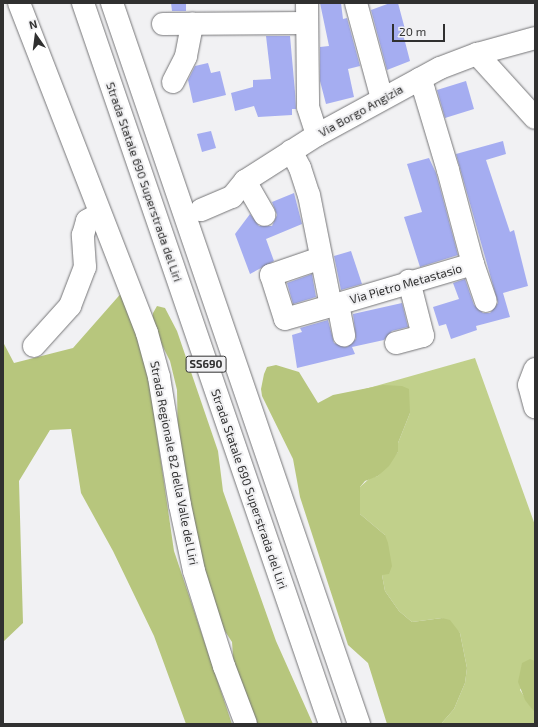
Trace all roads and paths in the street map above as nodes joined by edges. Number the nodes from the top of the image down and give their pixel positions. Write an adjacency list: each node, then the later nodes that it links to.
1 (19, 3): 19 (main road, Strada Regionale 82 della Valle del Liri)
2 (83, 3): 32 (main road, Strada Statale 690 Superstrada del Liri / SS690)
3 (112, 3): 33 (main road, SS690)
4 (356, 3): 13 (main road)
5 (267, 9): 6 (main road)
6 (307, 11): 8 (main road); 15 (main road)
7 (163, 24): 8 (main road)
8 (192, 24): 12 (main road)
9 (535, 38): 10 (main road, Via Borgo Angizia)
10 (477, 54): 11 (main road, Via Borgo Angizia); 14 (main road)
11 (418, 79): 13 (main road, Via Borgo Angizia); 22 (main road, Via Pietro Metastasio)
12 (173, 82)
13 (382, 99): 15 (main road, Via Borgo Angizia)
14 (535, 118)
15 (317, 135): 16 (main road, Via Borgo Angizia)
16 (291, 151): 17 (main road, Via Borgo Angizia); 21 (main road)
17 (245, 181): 18 (main road, Via Borgo Angizia); 20 (main road)
18 (201, 210)
19 (100, 213): 28 (main road); 31 (main road, Strada Regionale 82 della Valle del Liri)
20 (265, 215)
21 (321, 258): 25 (main road); 25 (main road, Via Pietro Metastasio)
22 (473, 264): 23 (main road, Via Pietro Metastasio); 24 (main road)
23 (410, 281): 25 (main road, Via Pietro Metastasio); 27 (main road)
24 (486, 301)
25 (335, 305): 26 (main road)
26 (344, 335)
27 (396, 343)
28 (34, 346)
29 (535, 369): 30 (main road)
30 (535, 407)
31 (246, 724)
32 (330, 724)
33 (359, 724)

